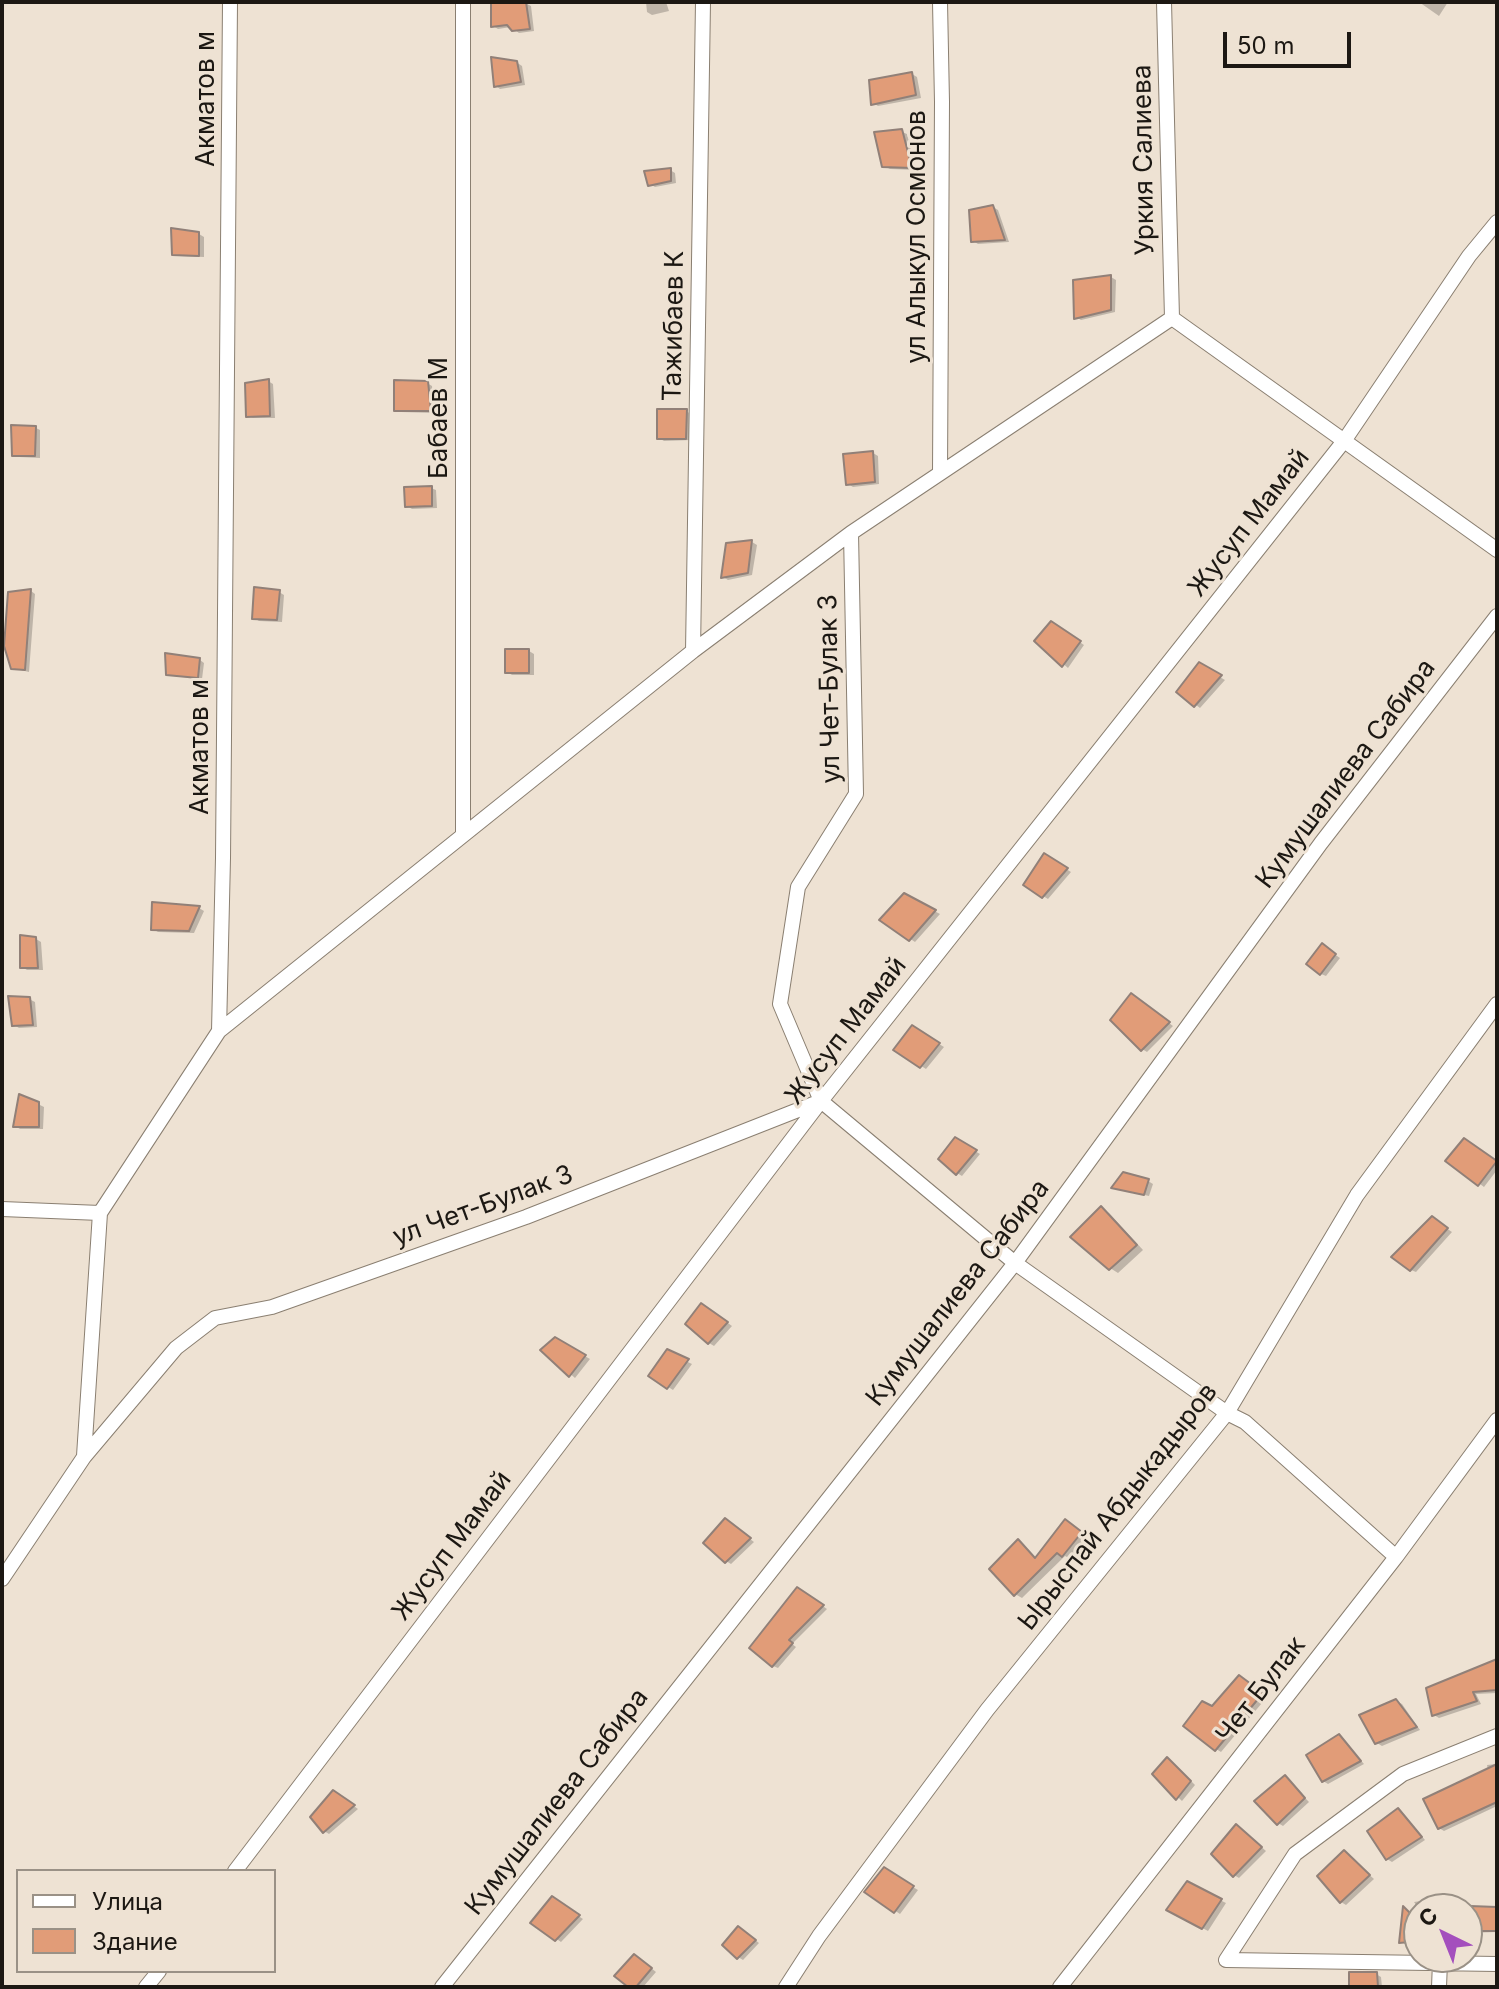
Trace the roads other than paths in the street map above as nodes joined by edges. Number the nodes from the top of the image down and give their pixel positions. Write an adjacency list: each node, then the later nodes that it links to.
1 (230, 2): 16 (street, Акматов м)
2 (463, 2): 14 (street, Бабаев М)
3 (703, 2): 13 (street, Тажибаев К)
4 (940, 2): 9 (street, ул Алыкул Осмонов)
5 (1164, 2): 7 (street, Уркия Салиева)
6 (1497, 222): 8 (street, Жусуп Мамай)
7 (1172, 318): 8 (street); 9 (street)
8 (1344, 441): 11 (street); 17 (street, Жусуп Мамай)
9 (940, 473): 10 (street)
10 (851, 533): 13 (street); 17 (street, ул Чет-Булак 3)
11 (1497, 550)
12 (1497, 616): 20 (street, Кумушалиева Сабира)
13 (693, 651): 14 (street)
14 (463, 834): 16 (street)
15 (1497, 1004): 21 (street, Ырыспай Абдыкадыров)
16 (219, 1031): 19 (street)
17 (821, 1101): 20 (street); 23 (street, ул Чет-Булак 3); 27 (street, Жусуп Мамай)
18 (2, 1209): 19 (street)
19 (100, 1213): 23 (street)
20 (1015, 1263): 21 (street); 29 (street, Кумушалиева Сабира)
21 (1227, 1413): 24 (street); 30 (street, Ырыспай Абдыкадыров)
22 (1497, 1420): 24 (street, Чет Булак)
23 (84, 1457): 25 (street, ул Чет-Булак 3)
24 (1396, 1557): 31 (street, Чет Булак)
25 (2, 1579)
26 (1497, 1736): 28 (street)
27 (237, 1869)
28 (1403, 1962)
29 (442, 1987)
30 (786, 1987)
31 (1060, 1987)

